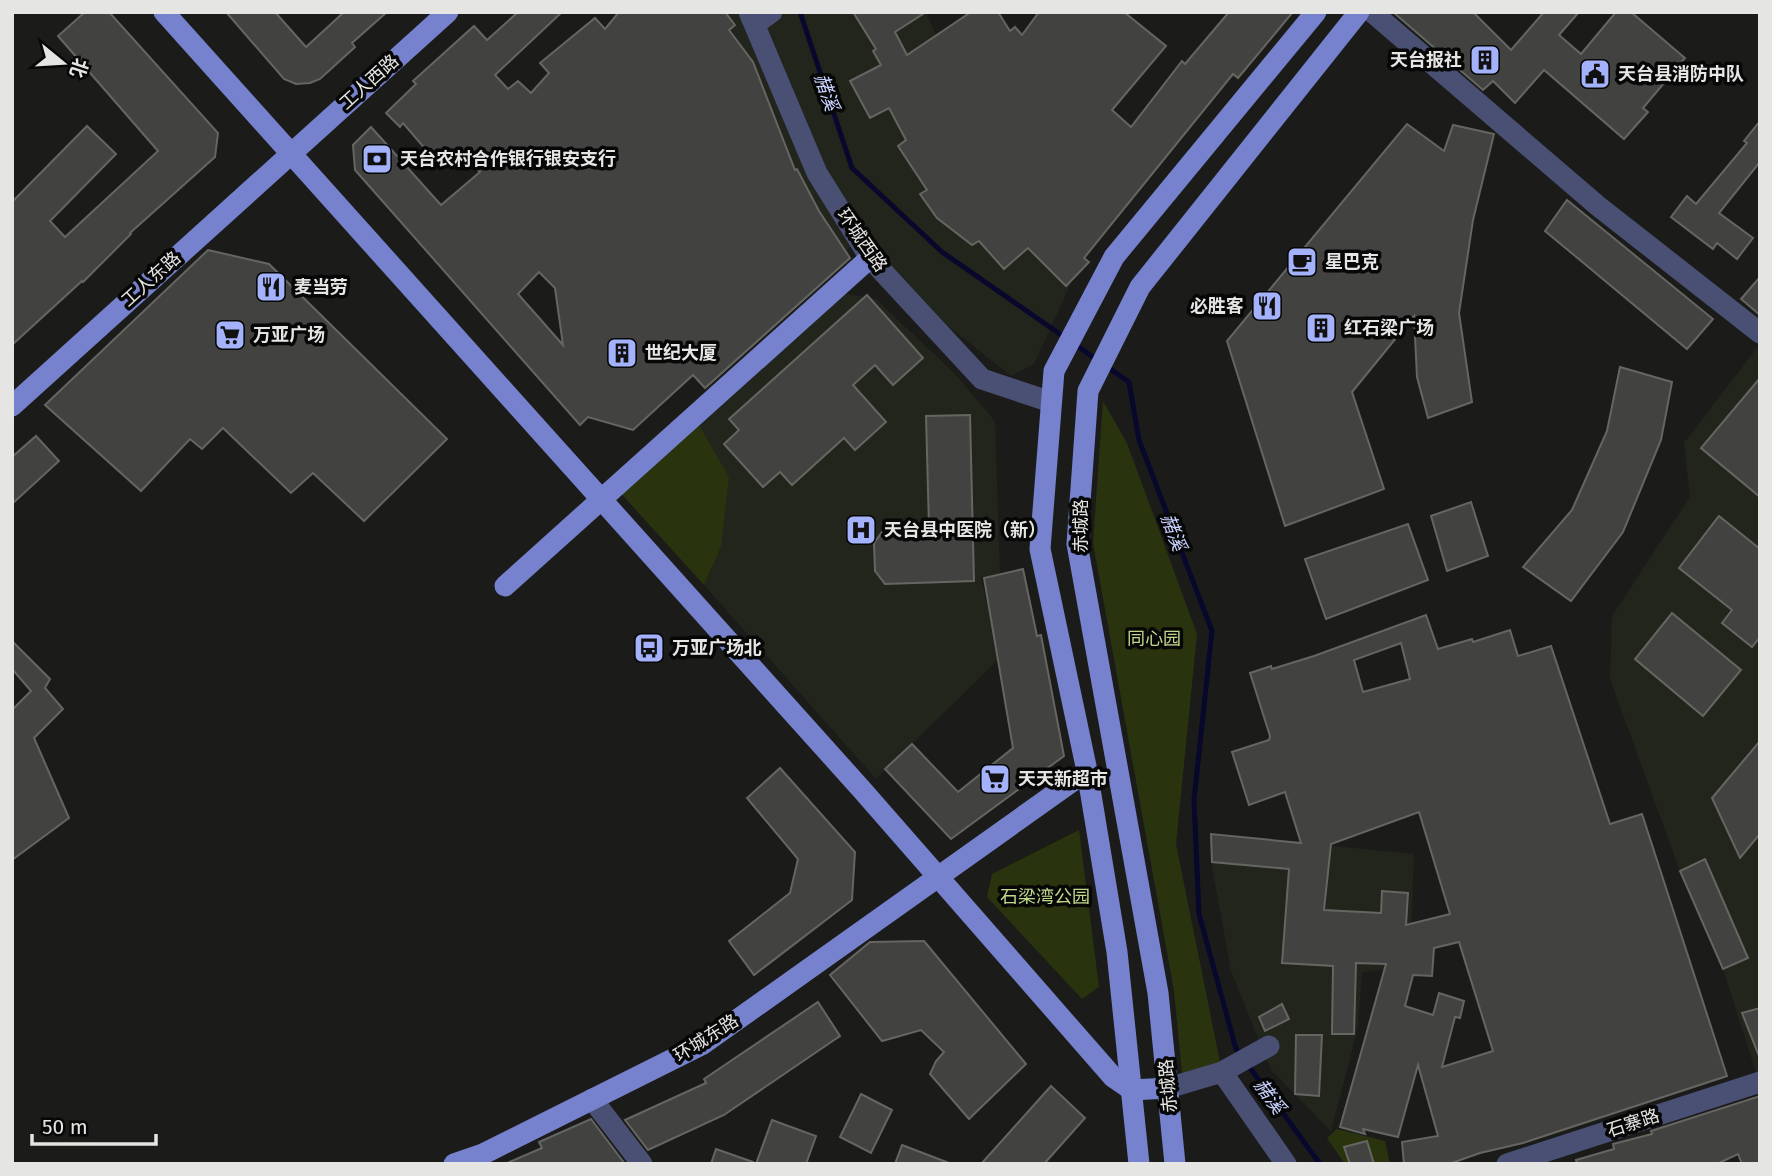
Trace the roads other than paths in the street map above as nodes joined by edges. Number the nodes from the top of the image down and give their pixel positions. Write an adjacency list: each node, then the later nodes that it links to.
1 (164, 12): 9 (main road)
2 (448, 12): 9 (main road, 工人西路)
3 (1316, 12): 7 (main road, 赤城路)
4 (1359, 12): 8 (main road, 赤城路)
5 (1372, 12): 11 (street)
6 (758, 16): 10 (street, 环城西路)
7 (1263, 76): 8 (main road); 12 (main road, 赤城路)
8 (1291, 98): 21 (main road, 赤城路)
9 (291, 152): 13 (main road, 工人东路); 14 (main road)
10 (870, 258): 12 (street, 环城西路); 14 (main road)
11 (1760, 333)
12 (1051, 402): 16 (main road, 赤城路)
13 (12, 406)
14 (603, 499): 15 (main road); 17 (main road)
15 (505, 586)
16 (1087, 771): 17 (main road, 环城东路); 22 (main road, 赤城路)
17 (937, 875): 22 (main road); 23 (main road, 环城东路)
18 (1269, 1046): 19 (street)
19 (1222, 1072): 21 (street); 28 (street)
20 (1760, 1082): 29 (street, 石寨路)
21 (1168, 1087): 22 (main road); 27 (main road, 赤城路)
22 (1132, 1090): 26 (main road, 赤城路)
23 (592, 1099): 24 (main road, 环城东路); 25 (street)
24 (454, 1164)
25 (642, 1164)
26 (1139, 1164)
27 (1175, 1164)
28 (1286, 1164)
29 (1507, 1164)

